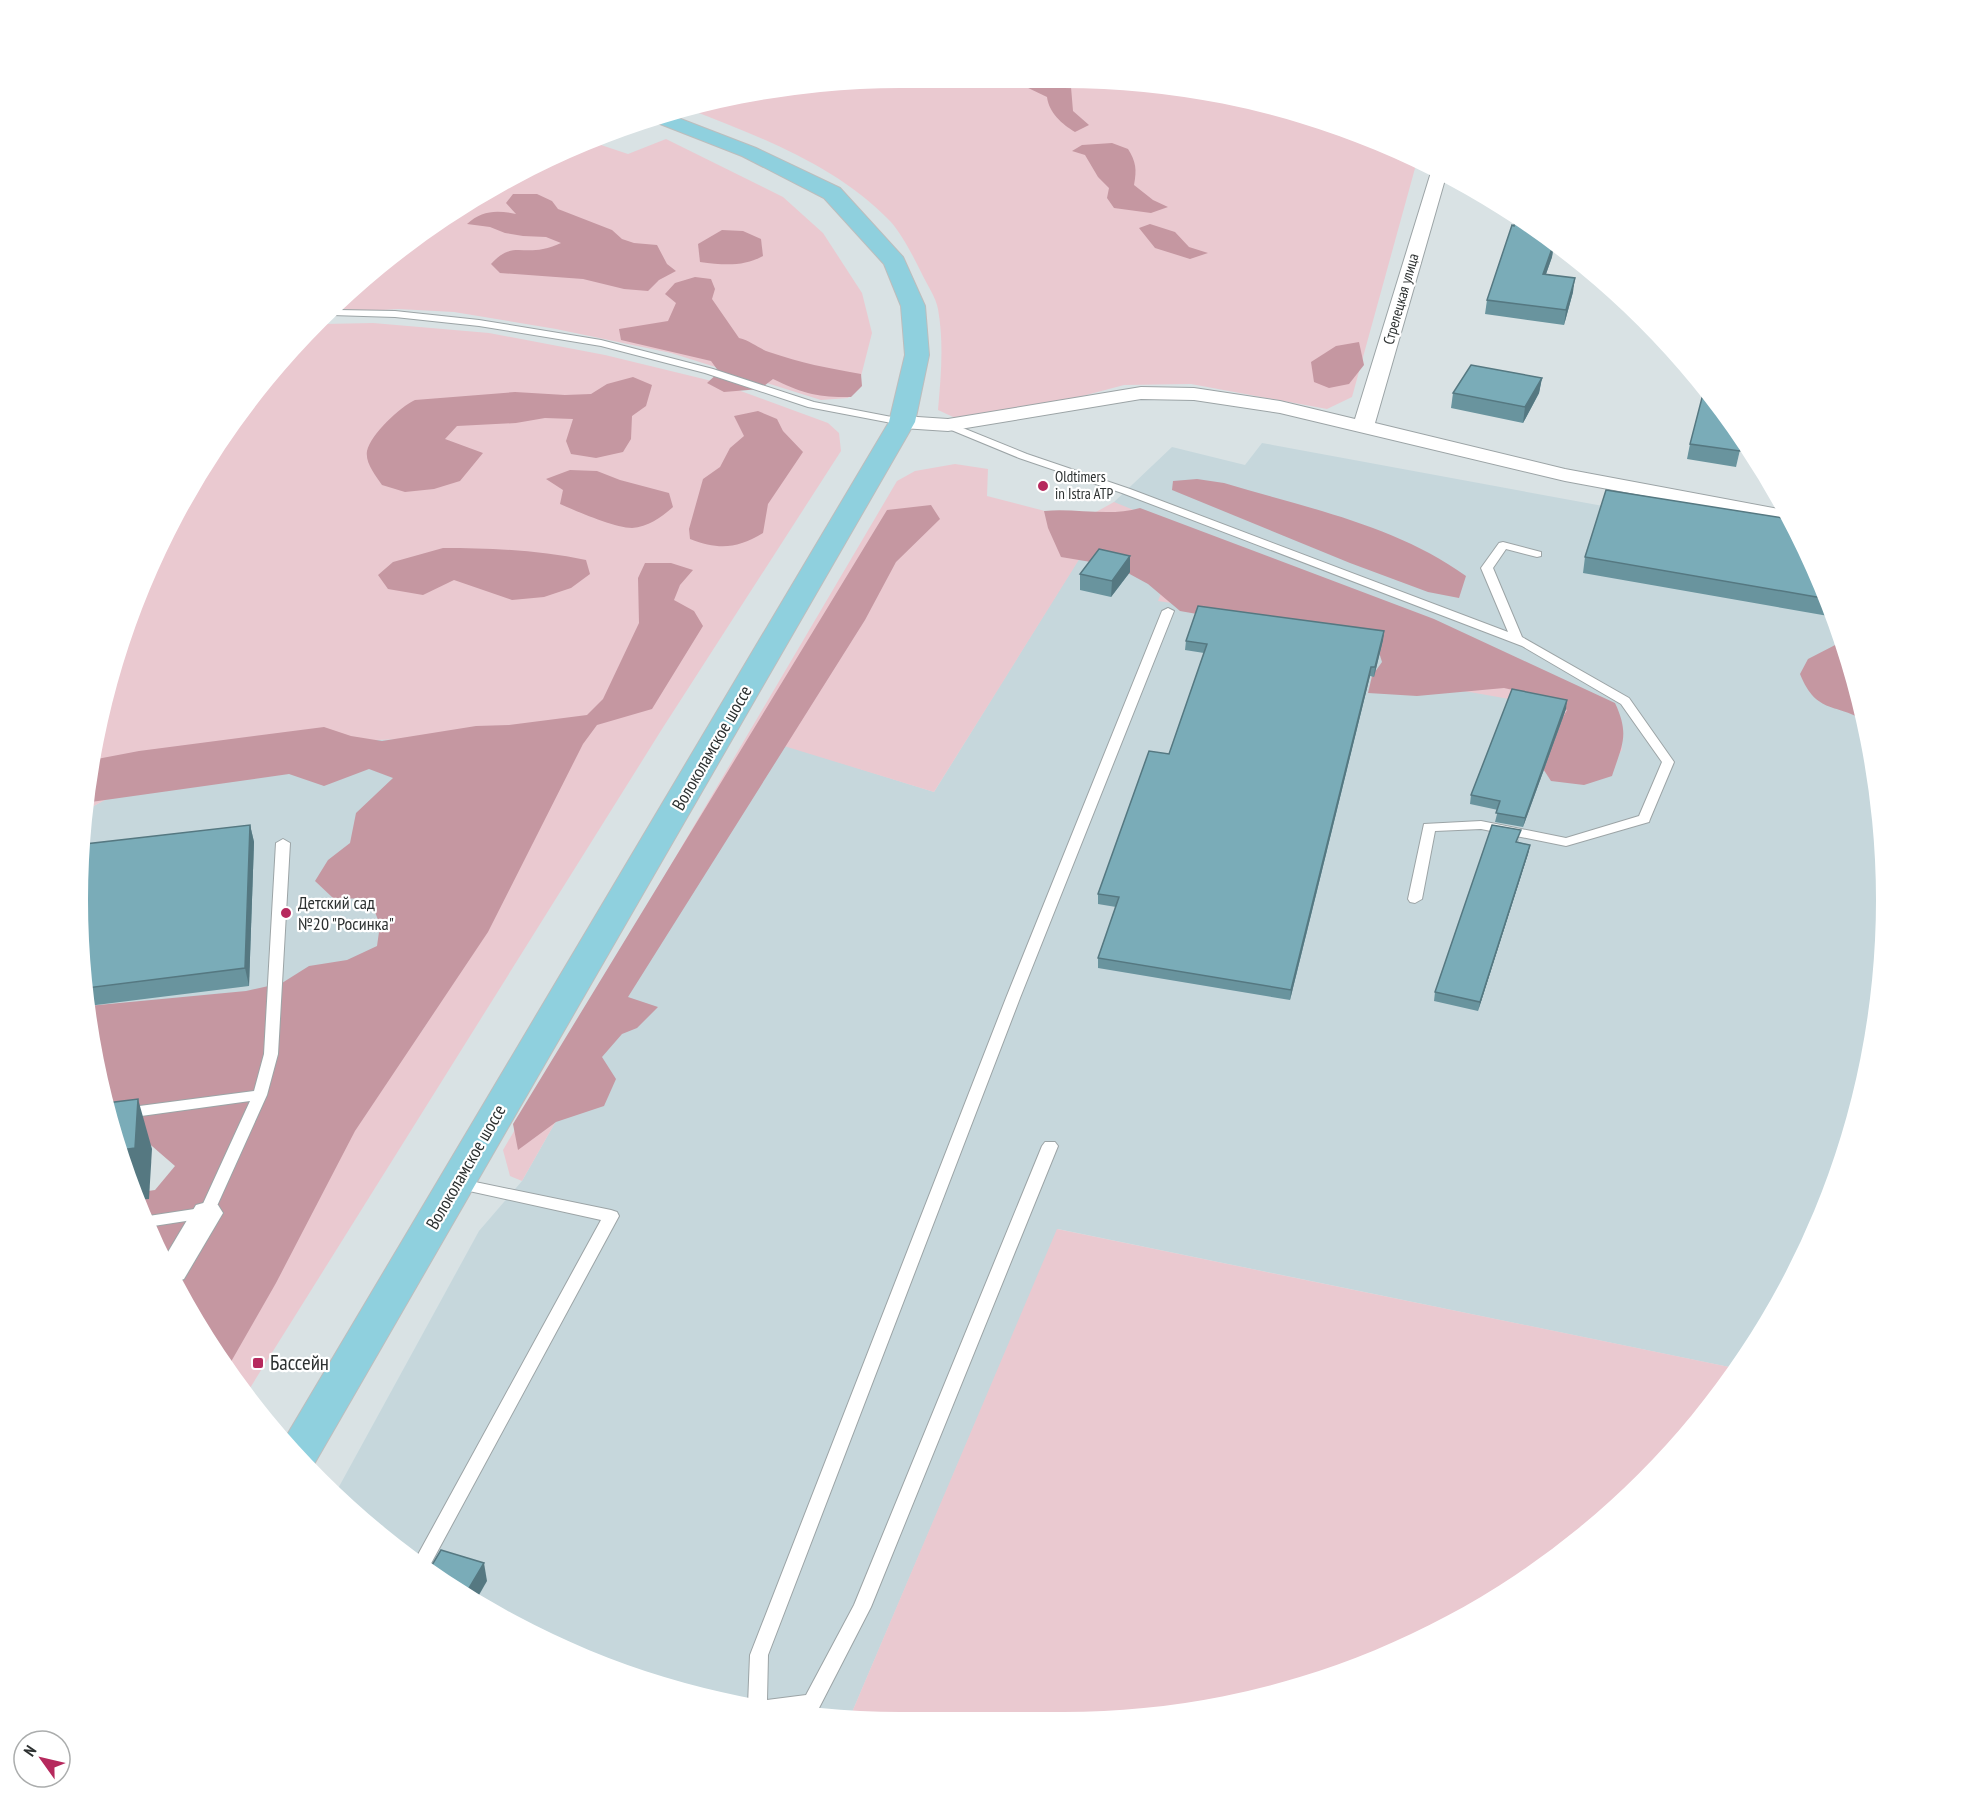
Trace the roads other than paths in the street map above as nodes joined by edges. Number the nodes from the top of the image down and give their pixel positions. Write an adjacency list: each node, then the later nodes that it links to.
1 (672, 122): 4 (main road, Волоколамское шоссе)
2 (1441, 181): 6 (street, Стрелецкая улица)
3 (340, 313): 4 (lane)
4 (902, 422): 5 (street); 16 (main road, Волоколамское шоссе)
5 (948, 424): 6 (street); 10 (lane)
6 (1364, 425): 7 (street)
7 (1779, 515)
8 (1537, 554): 10 (lane)
9 (1168, 611): 22 (lane)
10 (1517, 639): 12 (lane)
11 (283, 843): 13 (lane)
12 (1415, 899)
13 (260, 1095): 14 (lane); 17 (lane)
14 (117, 1114)
15 (1050, 1146): 23 (lane)
16 (456, 1183): 20 (main road, Волоколамское шоссе); 21 (lane)
17 (207, 1213): 18 (lane); 19 (street)
18 (154, 1221)
19 (175, 1266)
20 (301, 1448)
21 (425, 1559)
22 (757, 1700)
23 (790, 1705)

